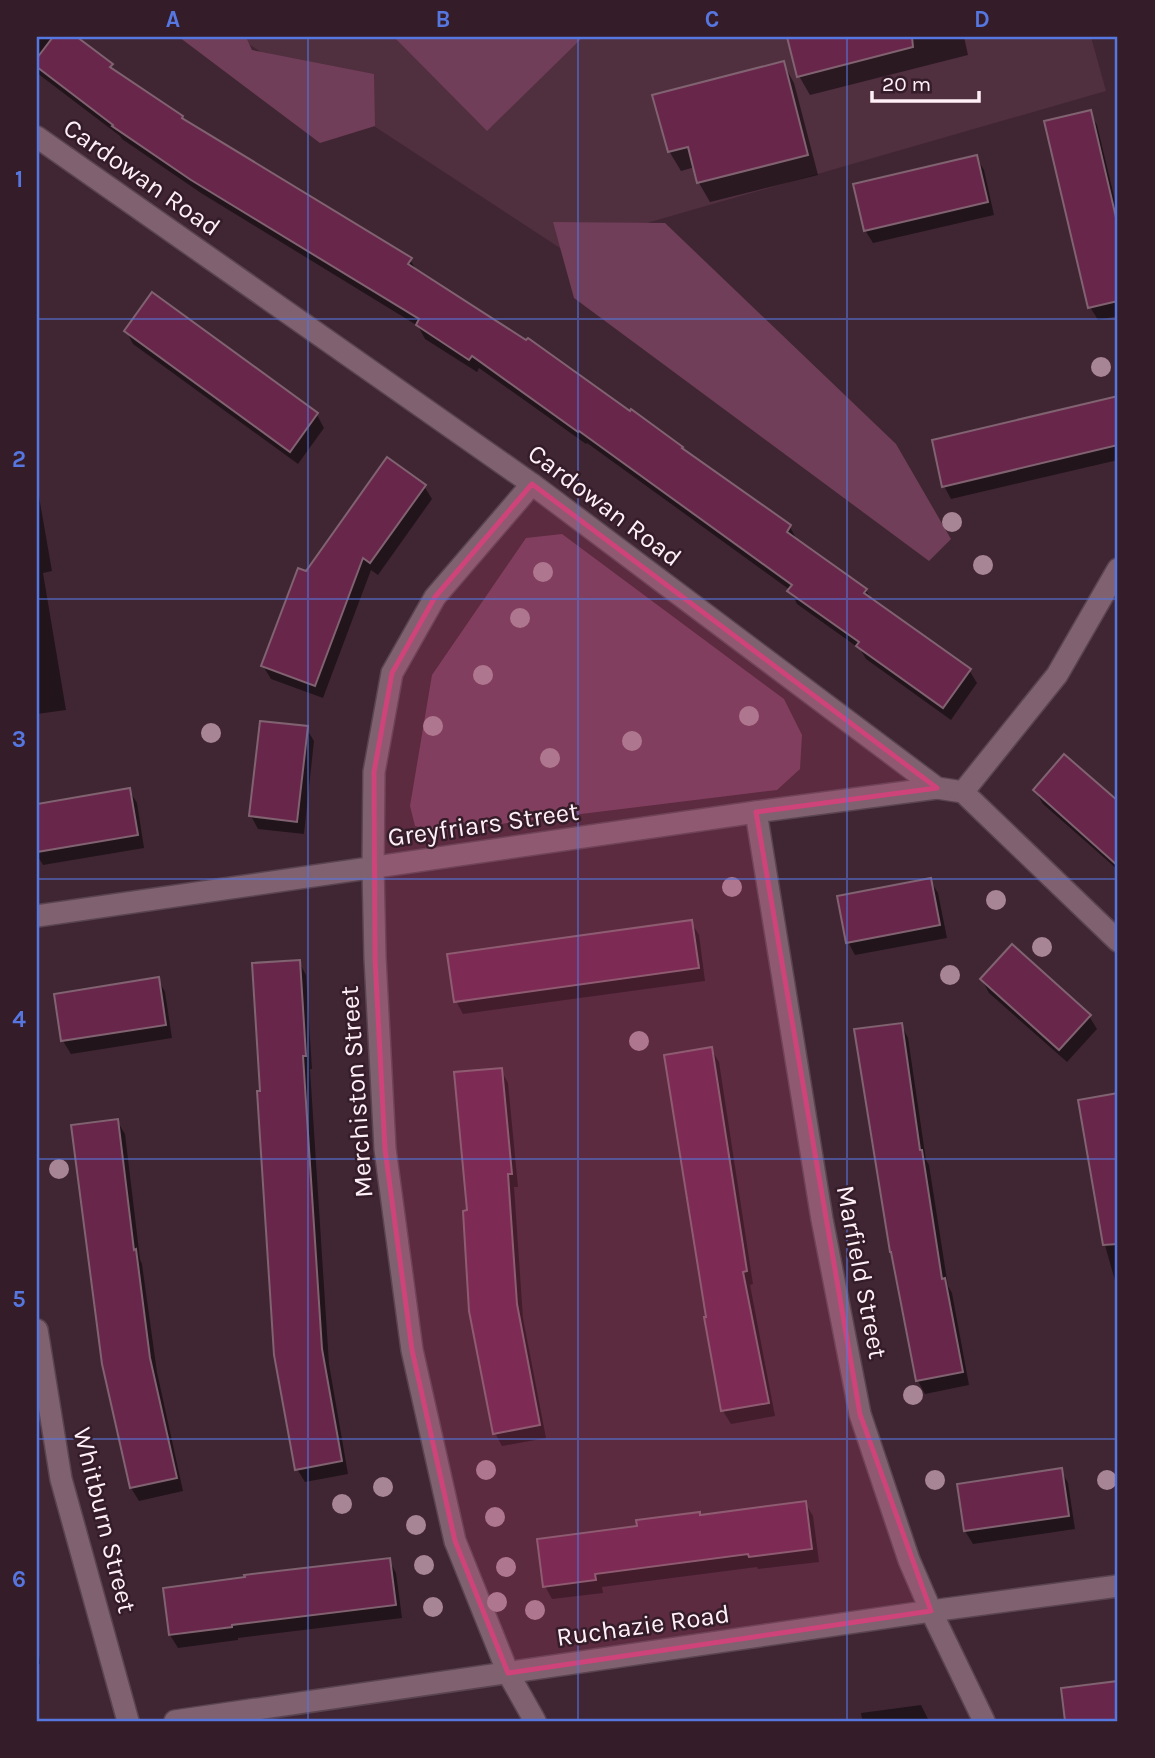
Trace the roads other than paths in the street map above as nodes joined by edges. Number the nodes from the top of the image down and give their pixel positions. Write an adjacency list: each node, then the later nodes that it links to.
1 (37, 137): 2 (street, Cardowan Road)
2 (531, 484): 4 (street, Cardowan Road); 7 (street, Merchiston Street)
3 (1118, 569): 5 (street)
4 (937, 788): 5 (street, Cardowan Road); 6 (street, Greyfriars Street)
5 (963, 792): 9 (street)
6 (756, 812): 7 (street, Greyfriars Street); 12 (street, Marfield Street)
7 (373, 868): 8 (street, Greyfriars Street); 13 (street, Merchiston Street)
8 (37, 916)
9 (1118, 941)
10 (37, 1330): 14 (street, Whitburn Street)
11 (1118, 1586): 12 (street, Ruchazie Road)
12 (931, 1611): 13 (street, Ruchazie Road); 17 (street, Marfield Street)
13 (508, 1673): 15 (street, Ruchazie Road); 16 (street, Merchiston Street)
14 (128, 1721)
15 (175, 1721)
16 (534, 1721)
17 (984, 1721)

